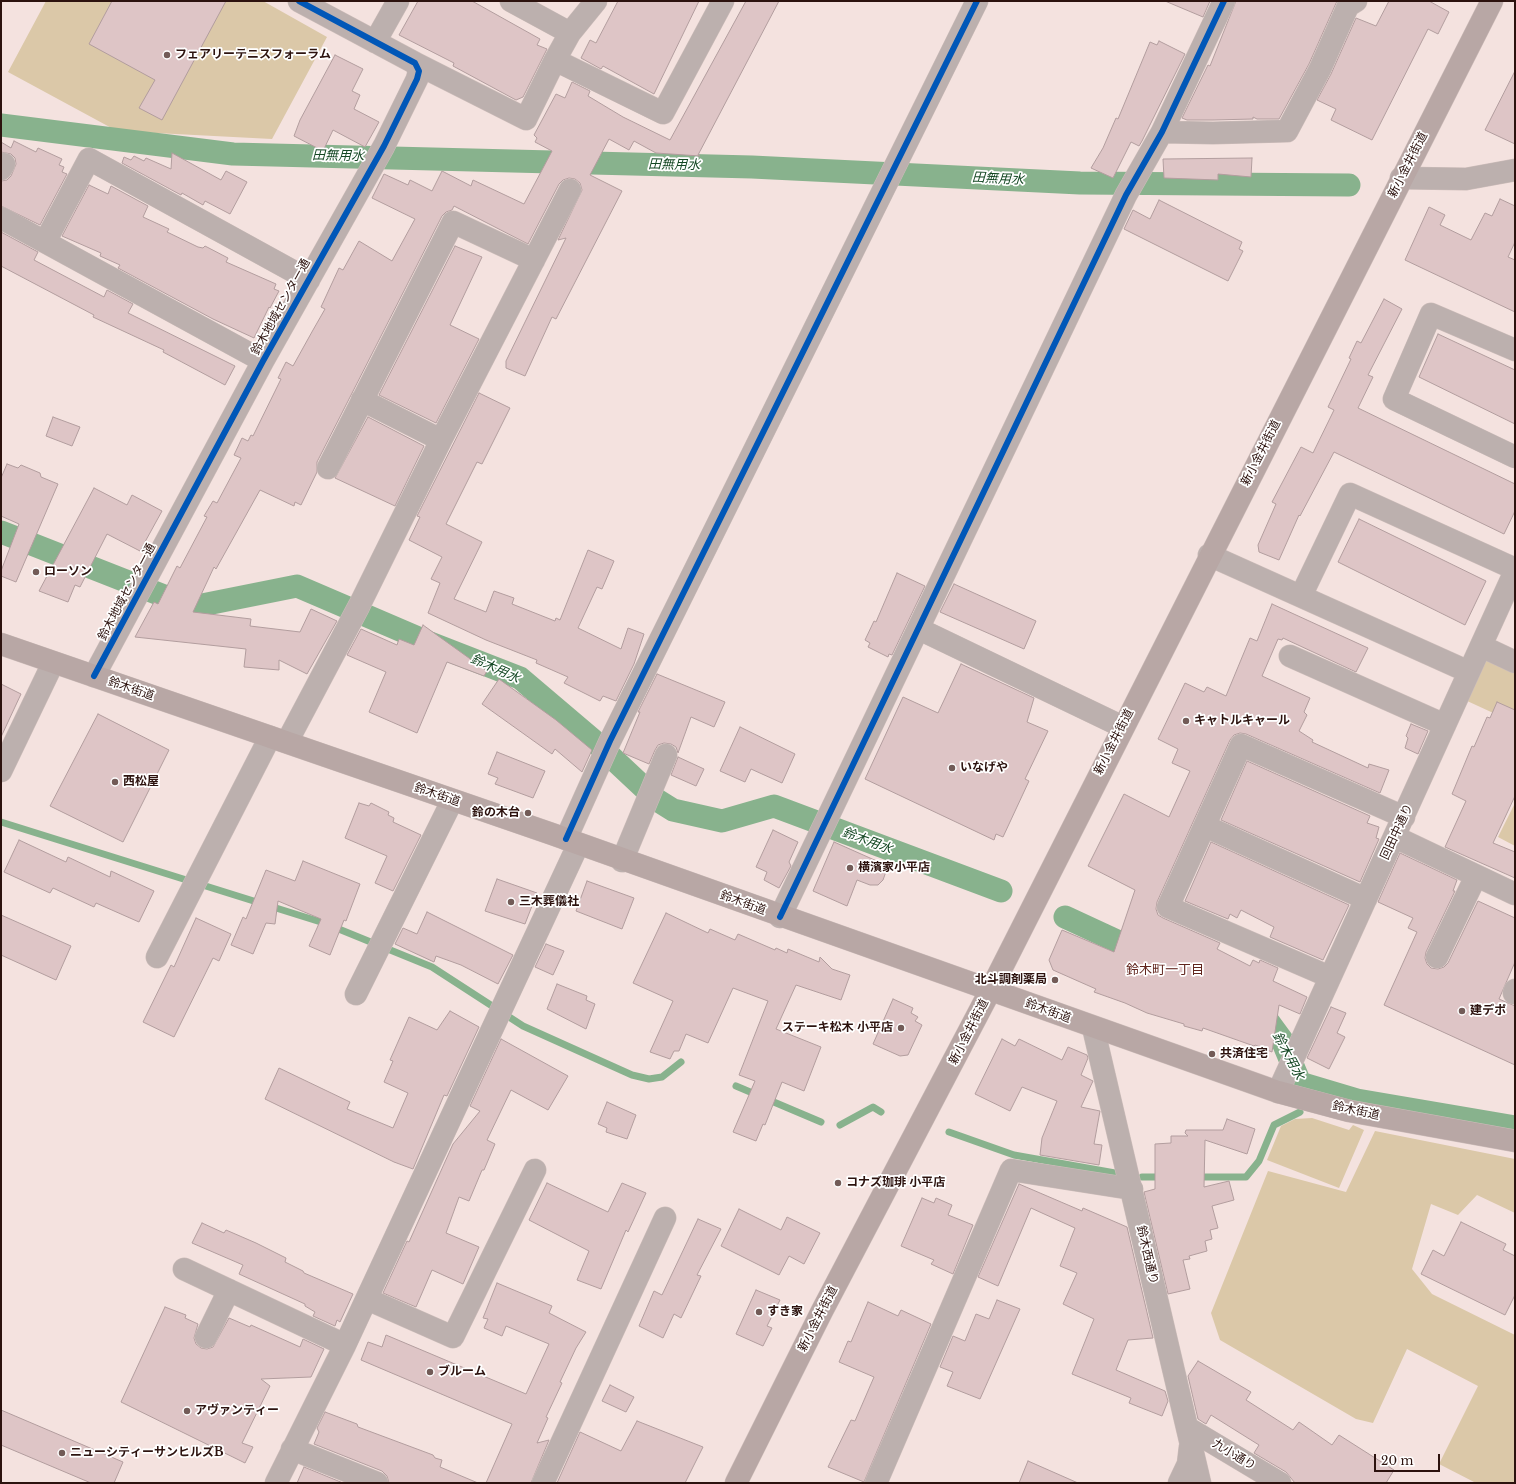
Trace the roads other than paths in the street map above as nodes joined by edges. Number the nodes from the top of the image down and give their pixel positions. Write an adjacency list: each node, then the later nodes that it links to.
1 (299, 1): 11 (street)
2 (398, 1): 11 (street)
3 (511, 1): 10 (street)
4 (596, 1): 10 (street)
5 (723, 1): 12 (street)
6 (977, 1): 48 (street)
7 (1224, 1): 14 (street)
8 (1356, 1): 14 (street)
9 (1487, 3): 16 (main road, 新小金井街道)
10 (570, 33): 12 (street)
11 (375, 42): 13 (street)
12 (554, 60): 13 (street)
13 (414, 63): 21 (street, 鈴木地域センター通)
14 (1162, 132): 31 (street)
15 (1515, 170): 16 (street)
16 (1401, 178): 28 (main road, 新小金井街道)
17 (570, 190): 20 (street)
18 (1, 218): 19 (street)
19 (45, 242): 21 (street); 23 (street)
20 (534, 260): 24 (street); 25 (street)
21 (309, 280): 23 (street, 鈴木地域センター通)
22 (1515, 350): 26 (street)
23 (263, 361): 38 (street, 鈴木地域センター通)
24 (362, 400): 25 (street); 27 (street)
25 (441, 440): 41 (street)
26 (1515, 457)
27 (328, 468)
28 (1209, 555): 30 (street); 40 (main road, 新小金井街道)
29 (1515, 570): 30 (street); 33 (street, 回田中通り)
30 (1301, 596): 37 (street)
31 (919, 629): 40 (street); 53 (street)
32 (1, 644): 36 (main road, 鈴木街道)
33 (1481, 646): 35 (street); 37 (street, 回田中通り)
34 (1290, 656): 39 (street)
35 (1515, 662)
36 (53, 663): 38 (main road, 鈴木街道); 43 (street)
37 (1469, 672): 39 (street, 回田中通り)
38 (94, 676): 41 (main road, 鈴木街道)
39 (1445, 725): 45 (street, 回田中通り)
40 (1122, 727): 57 (main road, 新小金井街道)
41 (278, 740): 44 (main road, 鈴木街道); 54 (street)
42 (666, 755): 49 (street)
43 (1, 771)
44 (452, 801): 48 (main road, 鈴木街道); 58 (street)
45 (1404, 817): 46 (street); 47 (street, 回田中通り)
46 (1205, 826): 52 (street); 56 (street)
47 (1395, 837): 50 (street); 52 (street, 回田中通り)
48 (572, 842): 49 (main road, 鈴木街道); 67 (street)
49 (622, 860): 53 (main road, 鈴木街道)
50 (1476, 876): 51 (street); 55 (street)
51 (1515, 894)
52 (1366, 899): 56 (street, 回田中通り)
53 (780, 917): 57 (main road, 鈴木街道)
54 (157, 957)
55 (1437, 957)
56 (1330, 977): 60 (street, 回田中通り)
57 (990, 991): 59 (main road, 鈴木街道); 75 (main road, 新小金井街道)
58 (356, 994)
59 (1093, 1027): 60 (main road, 鈴木街道); 63 (street, 鈴木西通り)
60 (1278, 1092): 61 (main road, 鈴木街道)
61 (1515, 1141)
62 (534, 1170): 67 (street)
63 (1132, 1189): 70 (street, 鈴木西通り); 76 (street)
64 (665, 1218): 74 (street)
65 (184, 1269): 66 (street)
66 (229, 1290): 68 (street); 69 (street)
67 (366, 1299): 69 (street)
68 (206, 1337)
69 (345, 1345): 71 (street)
70 (1189, 1436): 77 (street); 78 (street, 鈴木西通り); 79 (street, 九小通り)
71 (292, 1449): 72 (street); 73 (street)
72 (276, 1483)
73 (377, 1483)
74 (543, 1483)
75 (736, 1483)
76 (876, 1483)
77 (1179, 1483)
78 (1200, 1483)
79 (1280, 1483)

